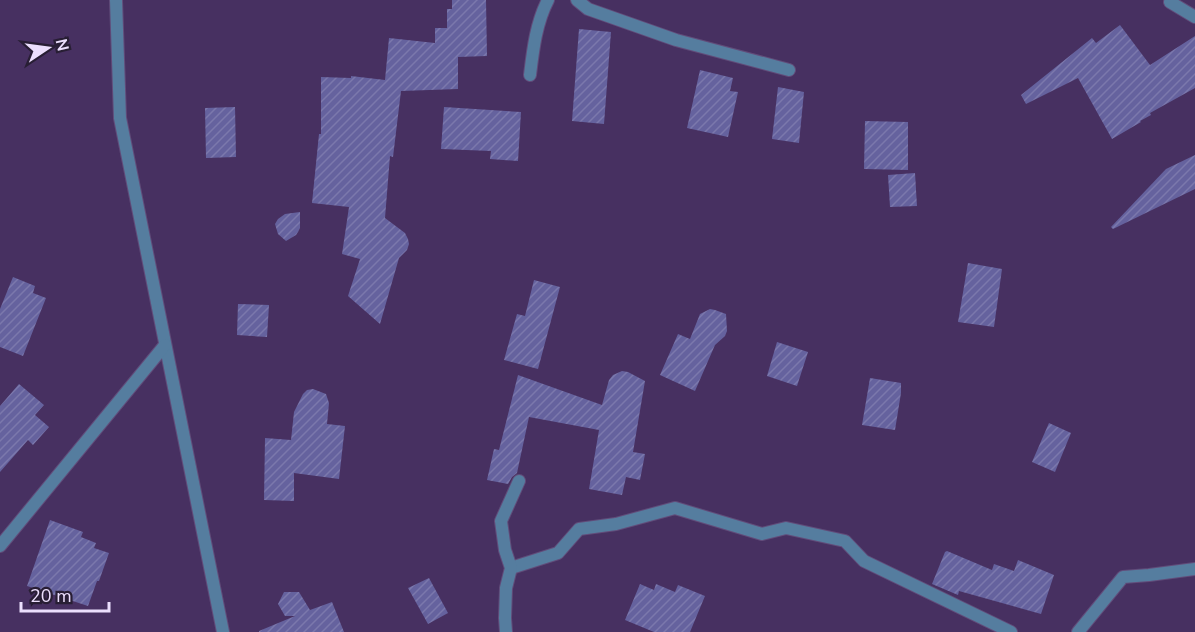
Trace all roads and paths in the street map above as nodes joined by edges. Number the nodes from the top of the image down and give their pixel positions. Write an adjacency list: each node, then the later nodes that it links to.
1 (116, 0): 8 (street)
2 (548, 0): 7 (street)
3 (577, 0): 6 (street)
4 (1170, 2): 5 (street)
5 (1195, 17)
6 (789, 70)
7 (530, 75)
8 (165, 345): 10 (street); 13 (street)
9 (519, 481): 11 (street)
10 (0, 546)
11 (511, 568): 14 (street); 15 (street)
12 (1195, 569): 16 (street)
13 (223, 632)
14 (506, 632)
15 (1011, 632)
16 (1078, 632)

